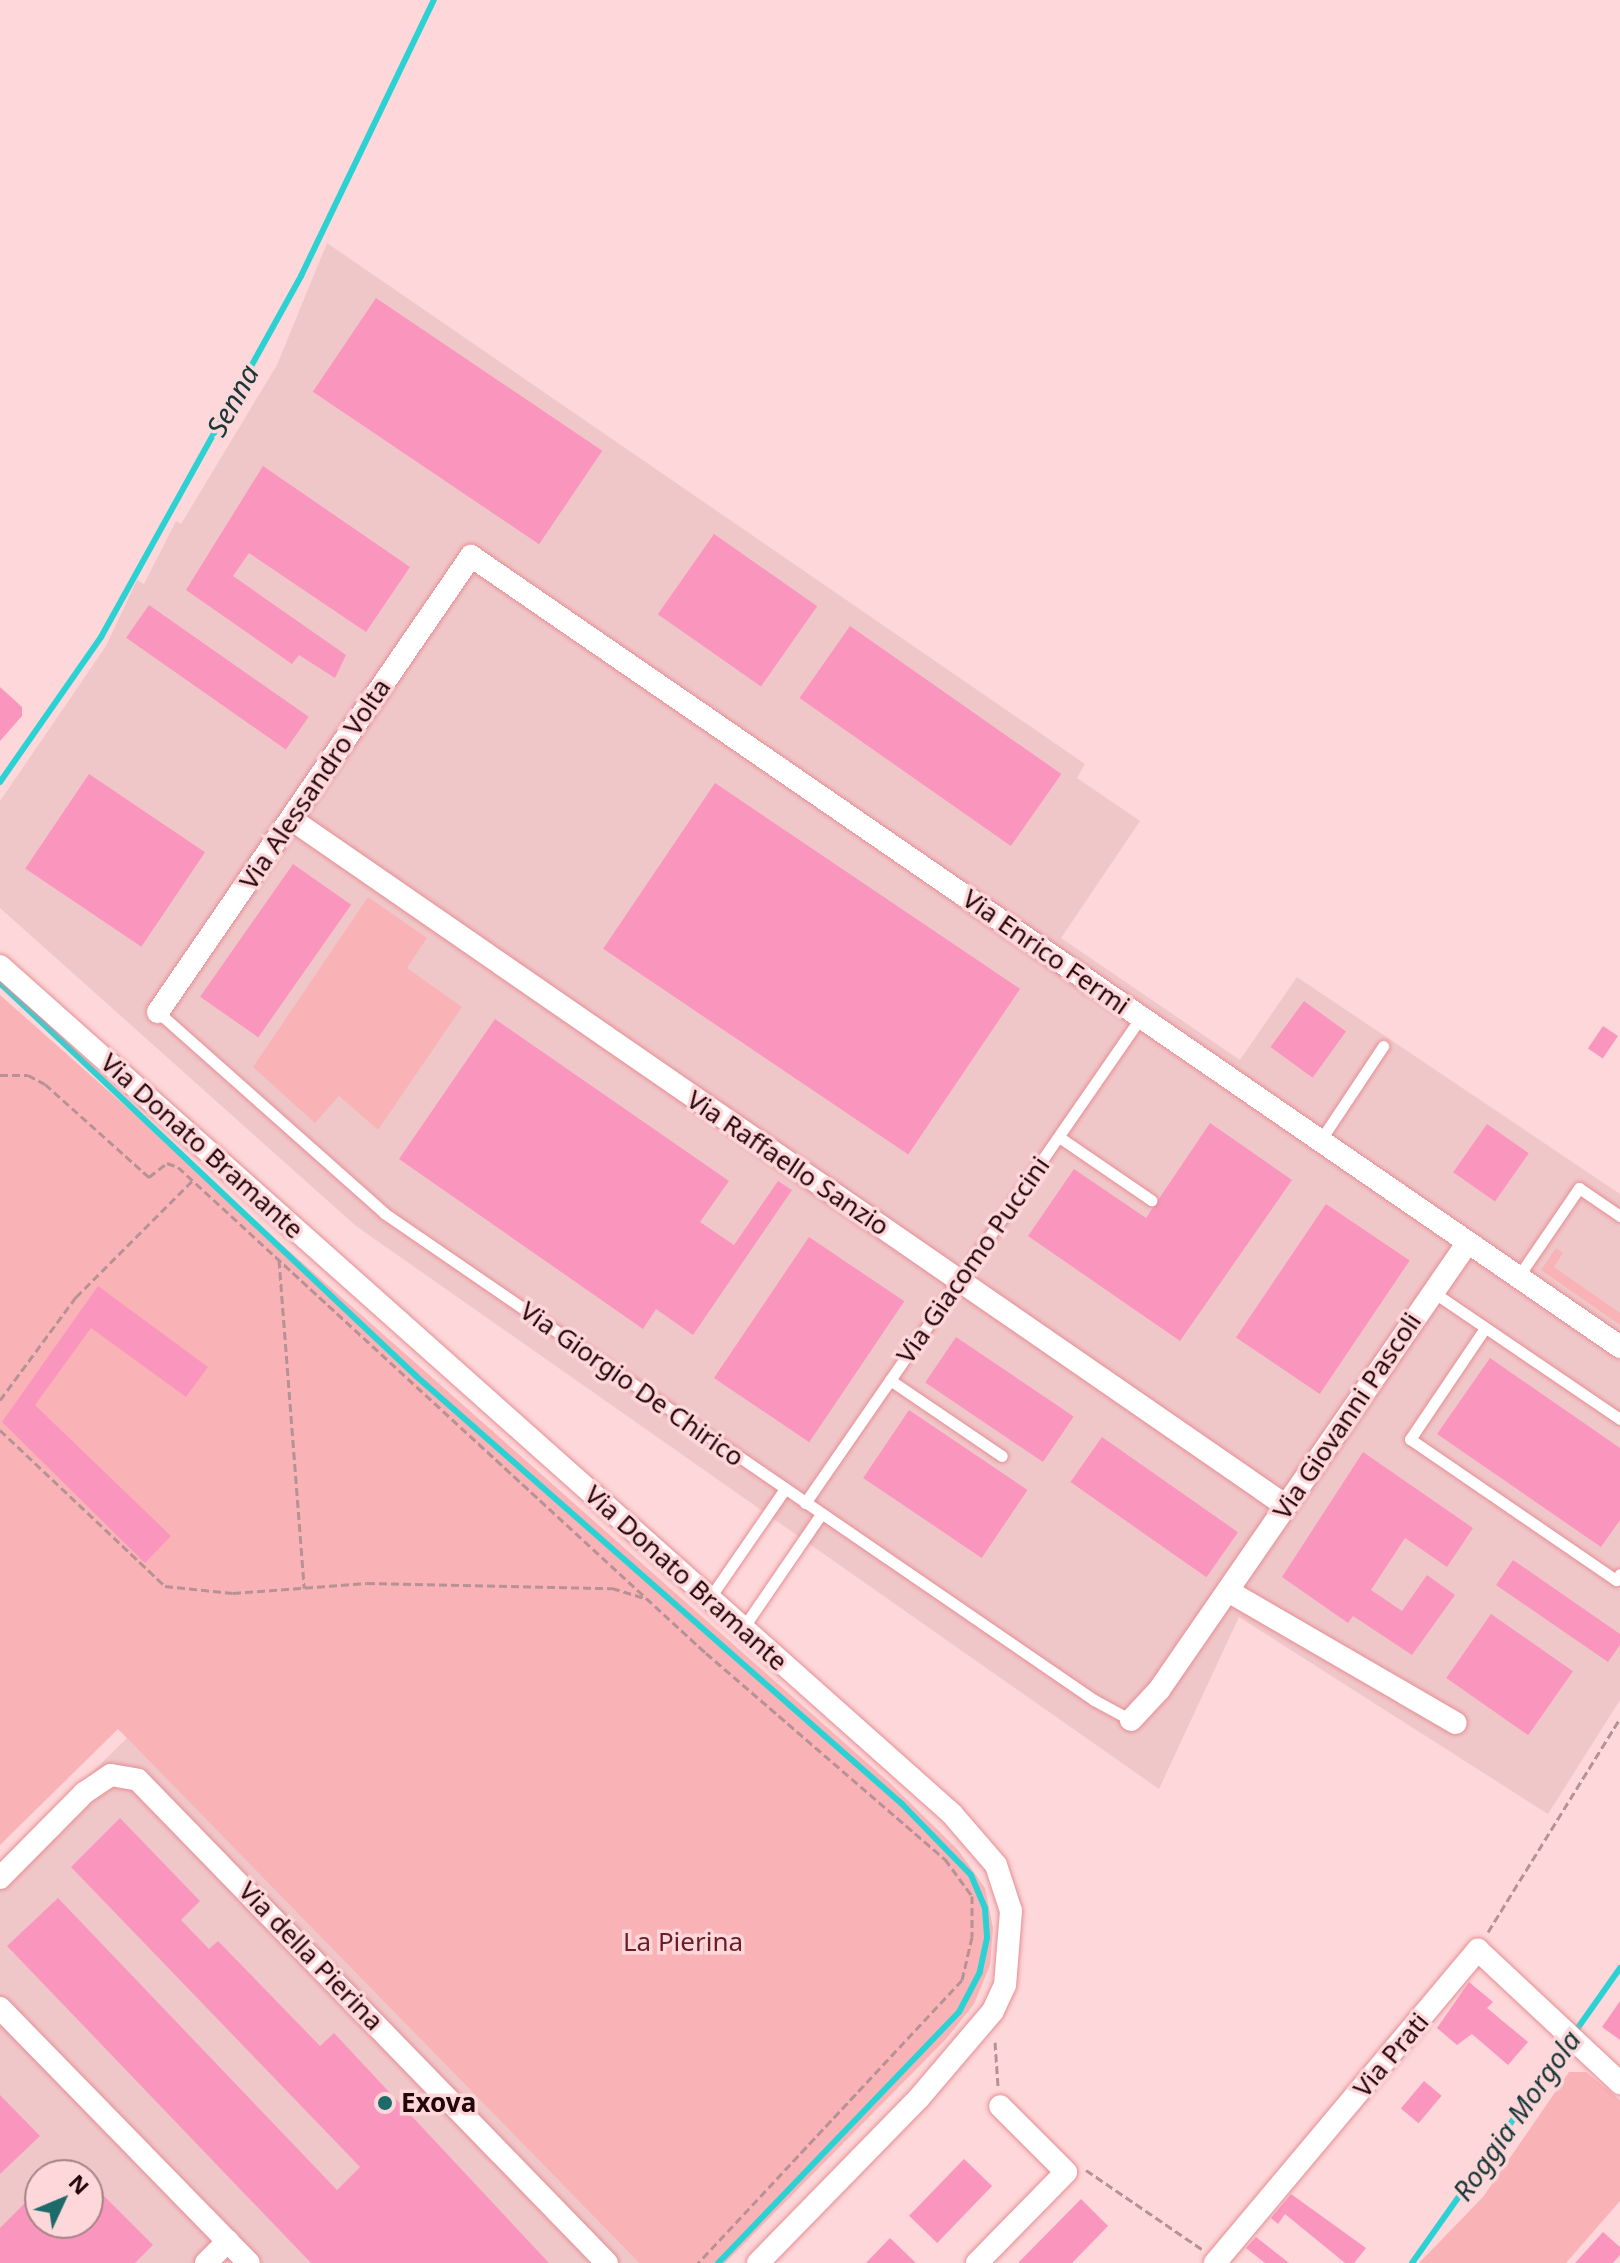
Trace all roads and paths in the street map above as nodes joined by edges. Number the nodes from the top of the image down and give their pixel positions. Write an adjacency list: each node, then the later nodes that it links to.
1 (471, 556): 2 (street, Via Alessandro Volta); 5 (street, Via Enrico Fermi)
2 (291, 819): 4 (street, Via Alessandro Volta); 16 (street, Via Raffaello Sanzio)
3 (0, 966): 33 (street, Via Donato Bramante)
4 (158, 1012): 25 (lane, Via Giorgio De Chirico)
5 (1141, 1017): 8 (lane, Via Giacomo Puccini); 9 (street, Via Enrico Fermi)
6 (1383, 1046): 9 (lane)
7 (0, 1075): 10 (path)
8 (1059, 1137): 11 (lane); 16 (lane, Via Giacomo Puccini)
9 (1320, 1141): 13 (street, Via Enrico Fermi)
10 (192, 1181): 14 (path); 21 (path)
11 (1151, 1200)
12 (1620, 1216): 15 (lane)
13 (1468, 1242): 15 (street, Via Enrico Fermi); 17 (street, Via Giovanni Pascoli)
14 (279, 1260): 30 (path); 32 (path)
15 (1518, 1277): 19 (street, Via Enrico Fermi)
16 (959, 1280): 20 (lane, Via Giacomo Puccini); 27 (street, Via Raffaello Sanzio)
17 (1432, 1292): 18 (lane); 27 (street, Via Giovanni Pascoli)
18 (1485, 1328): 22 (lane); 29 (lane)
19 (1620, 1347)
20 (890, 1380): 24 (lane); 26 (lane, Via Giacomo Puccini)
21 (0, 1400)
22 (1620, 1419)
23 (0, 1430): 30 (path)
24 (1002, 1456)
25 (785, 1489): 26 (lane, Via Giorgio De Chirico); 33 (lane)
26 (805, 1503): 28 (lane, Via Giorgio De Chirico)
27 (1286, 1506): 31 (street, Via Giovanni Pascoli)
28 (821, 1514): 34 (lane); 36 (lane, Via Giorgio De Chirico)
29 (1620, 1574)
30 (304, 1588): 32 (path)
31 (1228, 1591): 36 (street, Via Giovanni Pascoli); 37 (street)
32 (648, 1599): 50 (path)
33 (709, 1599): 34 (street, Via Donato Bramante)
34 (743, 1628): 41 (street, Via Donato Bramante)
35 (1620, 1718): 39 (path)
36 (1131, 1720)
37 (1456, 1723)
38 (0, 1878): 49 (street, Via della Pierina)
39 (1478, 1950): 42 (street); 46 (street, Via Prati)
40 (0, 2008): 45 (street)
41 (993, 2011): 43 (path); 51 (street, Via Donato Bramante)
42 (1620, 2083)
43 (1000, 2106): 52 (street)
44 (1086, 2170): 46 (path)
45 (228, 2241): 47 (street); 48 (street)
46 (1216, 2261)
47 (206, 2263)
48 (249, 2263)
49 (607, 2263)
50 (698, 2263)
51 (758, 2263)
52 (977, 2263)

